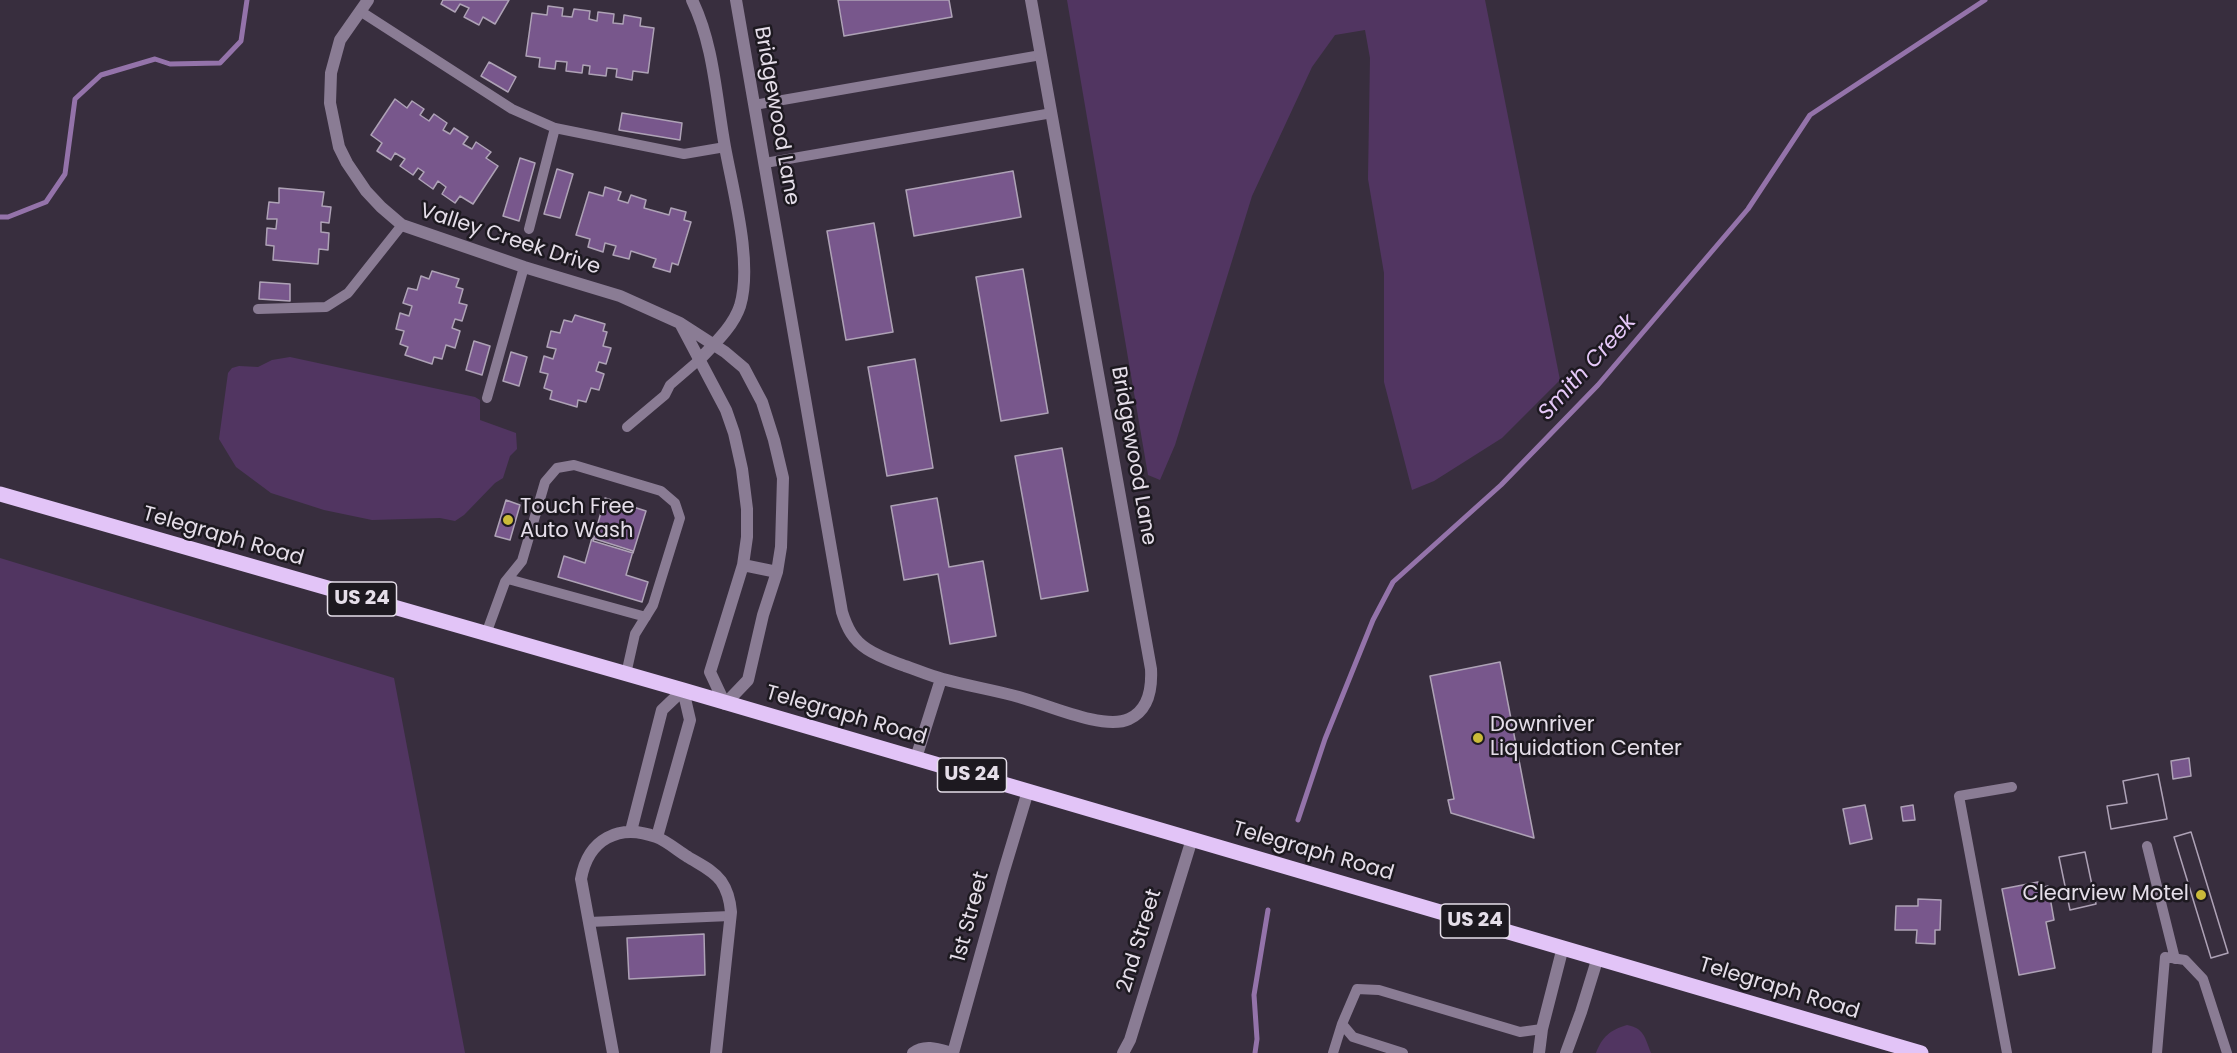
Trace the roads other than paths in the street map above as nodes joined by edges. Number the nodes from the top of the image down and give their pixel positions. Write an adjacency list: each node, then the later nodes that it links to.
1 (368, 0): 5 (street, Valley Creek Drive)
2 (692, 0): 10 (street)
3 (736, 0): 7 (street, Bridgewood Lane)
4 (1031, 0): 6 (street, Bridgewood Lane)
5 (360, 11): 9 (lane); 12 (street, Valley Creek Drive)
6 (1041, 56): 7 (lane); 8 (street, Bridgewood Lane)
7 (754, 105): 11 (street, Bridgewood Lane)
8 (1052, 113): 11 (lane); 28 (street, Bridgewood Lane)
9 (555, 128): 10 (lane); 13 (lane)
10 (725, 147): 17 (street)
11 (765, 163): 28 (street, Bridgewood Lane)
12 (402, 225): 14 (street, Valley Creek Drive); 15 (lane)
13 (529, 229)
14 (524, 267): 16 (street, Valley Creek Drive); 19 (lane)
15 (258, 309)
16 (680, 323): 17 (street, Valley Creek Drive); 18 (street)
17 (713, 344): 18 (street); 23 (street, Valley Creek Drive)
18 (699, 360): 20 (lane); 22 (street)
19 (488, 398)
20 (627, 427)
21 (0, 494): 26 (main road, Telegraph Road / US 24)
22 (743, 565): 23 (street); 30 (street)
23 (777, 572): 30 (street, Valley Creek Drive)
24 (508, 579): 25 (lane); 25 (lane); 26 (lane)
25 (646, 617): 27 (lane)
26 (486, 634): 27 (main road, Telegraph Road / US 24)
27 (626, 674): 29 (main road, Telegraph Road / US 24)
28 (941, 679): 31 (street)
29 (682, 690): 30 (main road, Telegraph Road / US 24); 34 (street); 35 (street)
30 (725, 704): 31 (main road, Telegraph Road / US 24)
31 (916, 758): 33 (main road, Telegraph Road / US 24)
32 (2012, 787): 55 (lane)
33 (1028, 791): 36 (main road, Telegraph Road / US 24); 48 (street, 1st Street)
34 (631, 831): 35 (street); 39 (street)
35 (657, 837): 38 (street)
36 (1192, 839): 40 (main road, Telegraph Road / US 24); 49 (street, 2nd Street)
37 (2147, 846): 42 (lane)
38 (730, 916): 39 (lane); 46 (street)
39 (589, 922): 45 (street)
40 (1563, 947): 41 (main road, Telegraph Road / US 24); 44 (street)
41 (1598, 957): 53 (street); 54 (main road, Telegraph Road / US 24)
42 (2175, 959): 56 (lane); 57 (lane)
43 (1342, 1024): 44 (lane); 50 (lane); 51 (lane)
44 (1542, 1029): 52 (street)
45 (613, 1053)
46 (716, 1053)
47 (913, 1053): 48 (street, 1st Street)
48 (953, 1053)
49 (1123, 1053)
50 (1334, 1053)
51 (1403, 1053)
52 (1539, 1053)
53 (1566, 1053)
54 (1921, 1053)
55 (2007, 1053)
56 (2157, 1053)
57 (2227, 1053)

